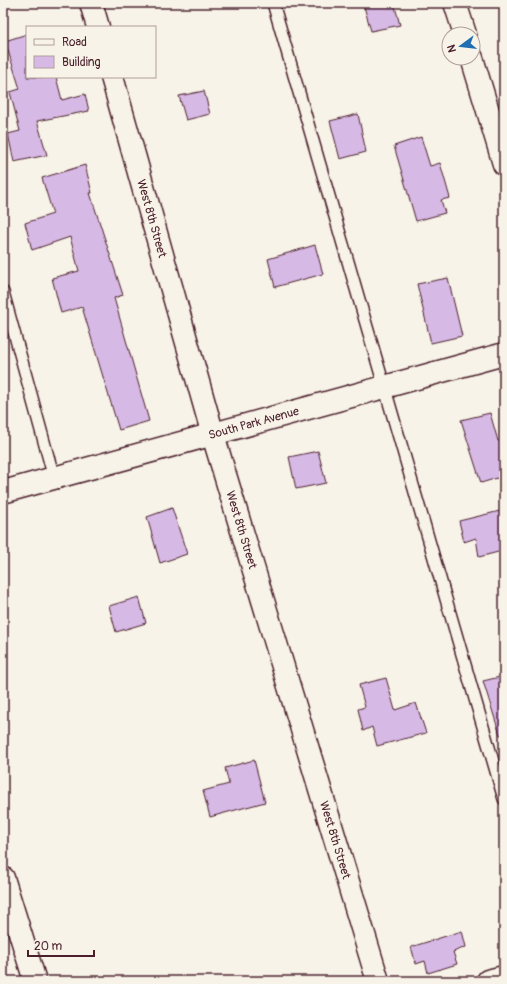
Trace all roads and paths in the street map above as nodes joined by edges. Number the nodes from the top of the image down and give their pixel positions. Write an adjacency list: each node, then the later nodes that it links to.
1 (91, 3): 4 (street)
2 (273, 3): 11 (lane)
3 (456, 3): 5 (street)
4 (98, 26)
5 (463, 26)
6 (474, 66): 8 (street)
7 (112, 78): 12 (street, West 8th Street)
8 (504, 164)
9 (3, 292): 13 (lane)
10 (504, 354): 11 (street, South Park Avenue)
11 (383, 388): 12 (street, South Park Avenue); 15 (lane)
12 (213, 435): 13 (street, South Park Avenue); 19 (street, West 8th Street)
13 (54, 478): 14 (street, South Park Avenue)
14 (3, 492)
15 (504, 799)
16 (3, 878): 18 (street)
17 (504, 977): 20 (street)
18 (35, 981)
19 (378, 981)
20 (488, 981)

